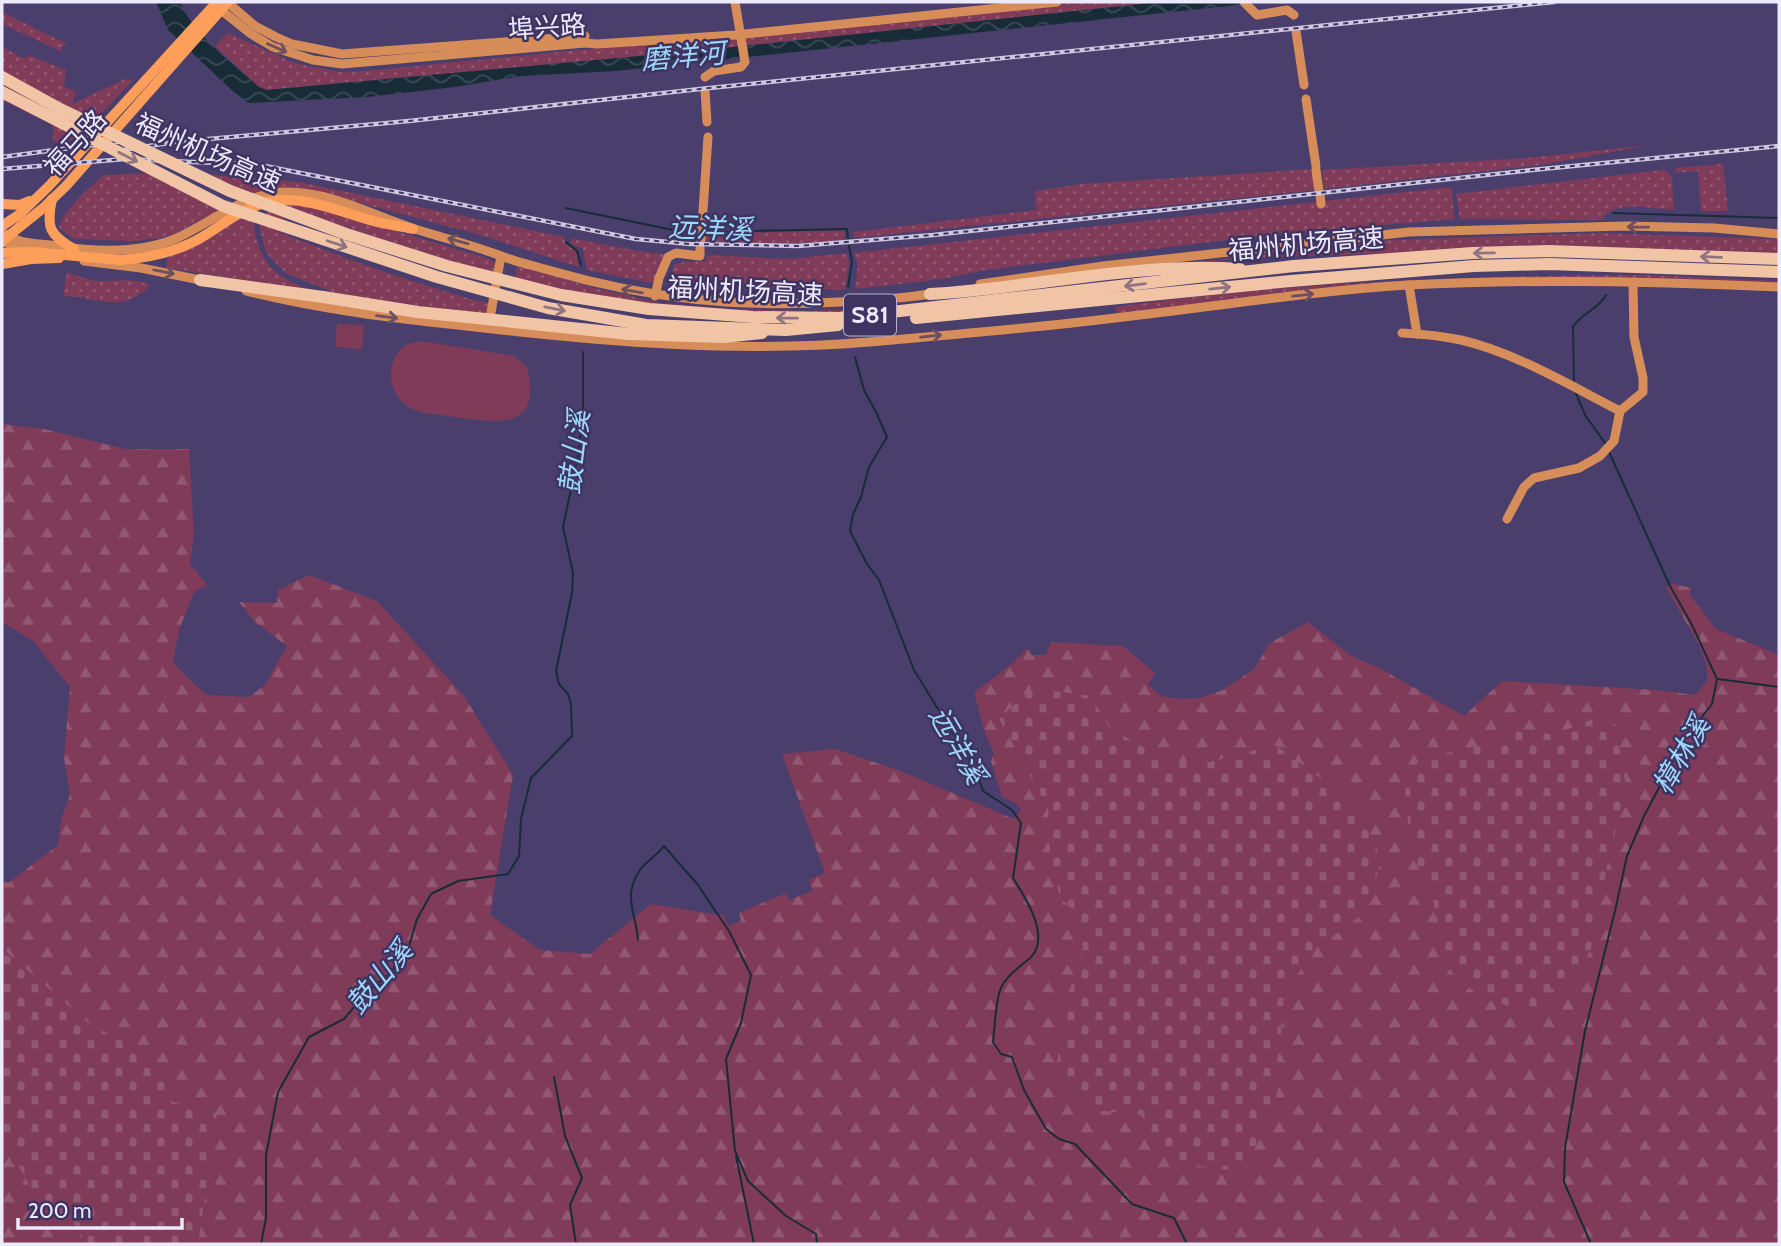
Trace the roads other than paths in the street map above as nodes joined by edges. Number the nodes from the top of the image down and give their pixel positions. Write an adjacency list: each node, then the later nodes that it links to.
1 (735, 2): 7 (main road)
2 (1057, 2): 7 (main road, 埠兴路)
3 (223, 4): 7 (main road, 埠兴路); 8 (main road, 福马路)
4 (1246, 5): 5 (main road)
5 (1294, 15)
6 (1296, 31): 11 (main road)
7 (742, 39): 10 (main road)
8 (182, 46): 18 (main road, 福马路); 19 (main road, 福马路)
9 (2, 77): 31 (highway, 福州机场高速 / S81, one-way to 9, bridge)
10 (705, 78)
11 (1304, 85)
12 (705, 91): 15 (main road)
13 (2, 92): 40 (highway, 福州机场高速 / S81, one-way to 40, bridge)
14 (1306, 99): 17 (main road)
15 (707, 122)
16 (708, 137): 38 (main road)
17 (1320, 196)
18 (37, 198): 20 (main road); 21 (main road, 福马路)
19 (52, 199): 24 (main road, 福马路); 25 (main road)
20 (2, 204)
21 (2, 226)
22 (413, 229): 25 (main road); 26 (main road, bridge); 27 (main road, one-way to 22)
23 (1779, 234): 37 (main road, one-way to 37)
24 (4, 236): 25 (main road); 28 (main road)
25 (74, 249)
26 (2, 253)
27 (501, 256): 38 (main road, one-way to 27); 39 (main road)
28 (59, 258): 30 (main road); 33 (main road, one-way to 33)
29 (1779, 259): 31 (highway, 福州机场高速 / S81, one-way to 31, bridge)
30 (2, 264)
31 (1261, 270): 37 (highway, bridge)
32 (1779, 272): 40 (highway, 福州机场高速 / S81, one-way to 32, bridge)
33 (200, 280): 39 (main road, one-way to 39); 40 (highway, bridge)
34 (1633, 283): 35 (main road); 36 (main road); 43 (main road)
35 (1409, 285): 39 (main road, one-way to 35); 42 (main road)
36 (1779, 288)
37 (930, 294): 38 (main road)
38 (655, 296)
39 (488, 329)
40 (786, 331)
41 (1402, 333): 42 (main road)
42 (1417, 334): 43 (main road)
43 (1620, 411): 44 (main road)
44 (1507, 519)

